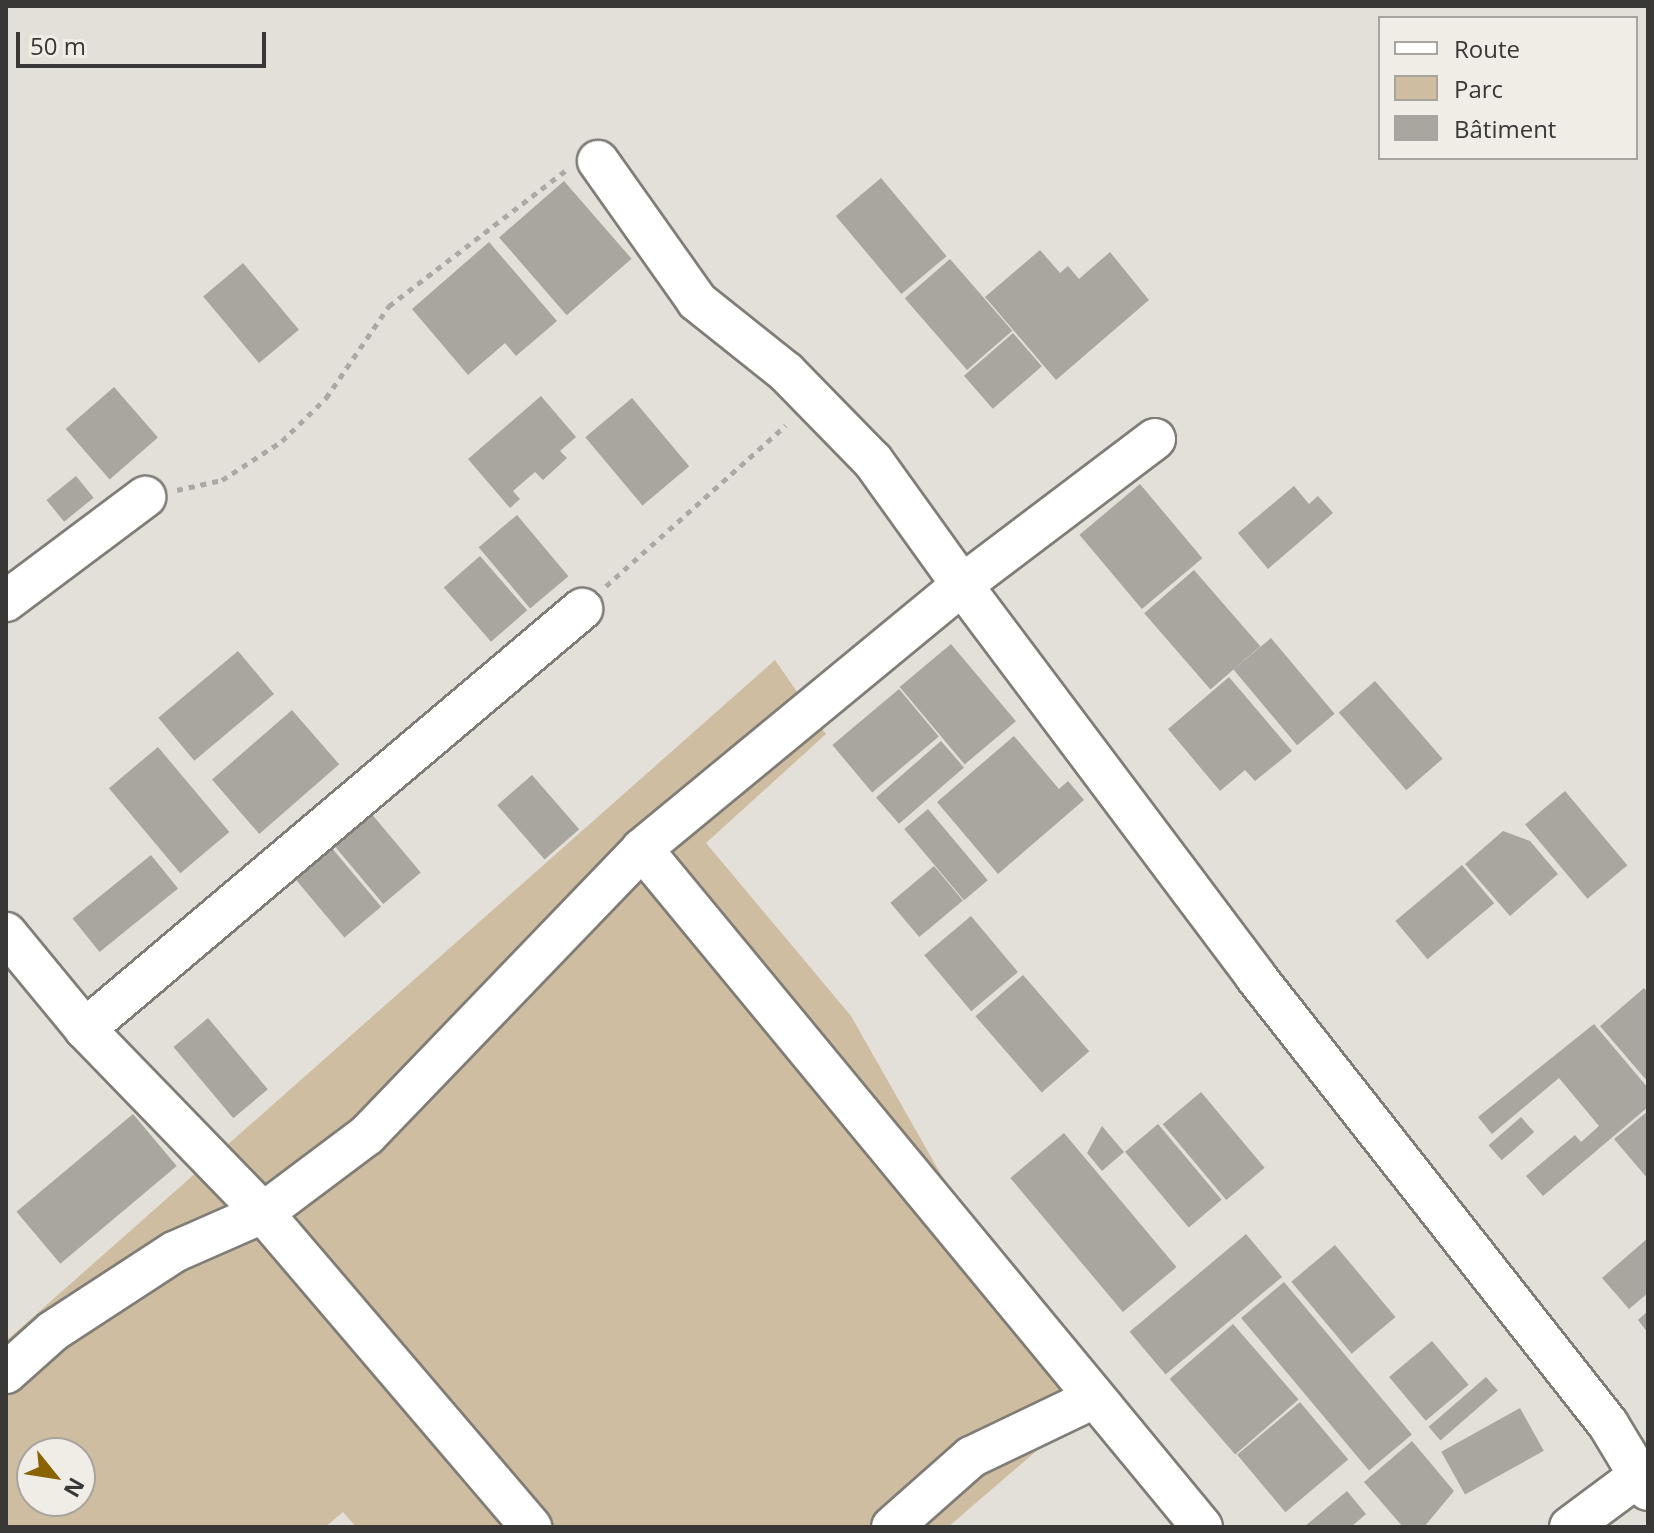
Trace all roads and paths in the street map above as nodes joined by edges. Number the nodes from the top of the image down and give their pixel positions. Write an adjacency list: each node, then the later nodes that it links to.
1 (598, 161): 2 (street); 4 (path)
2 (815, 401): 5 (street); 7 (path)
3 (1155, 439): 5 (street)
4 (145, 497): 6 (street)
5 (962, 585): 8 (street); 14 (street)
6 (6, 601)
7 (582, 609): 10 (street)
8 (642, 849): 11 (street); 13 (street)
9 (6, 933): 10 (street)
10 (85, 1029): 11 (street)
11 (263, 1213): 12 (street); 15 (street)
12 (6, 1373)
13 (1094, 1398): 16 (street); 17 (street)
14 (1645, 1479): 18 (street)
15 (531, 1527)
16 (892, 1527)
17 (1202, 1527)
18 (1570, 1527)

